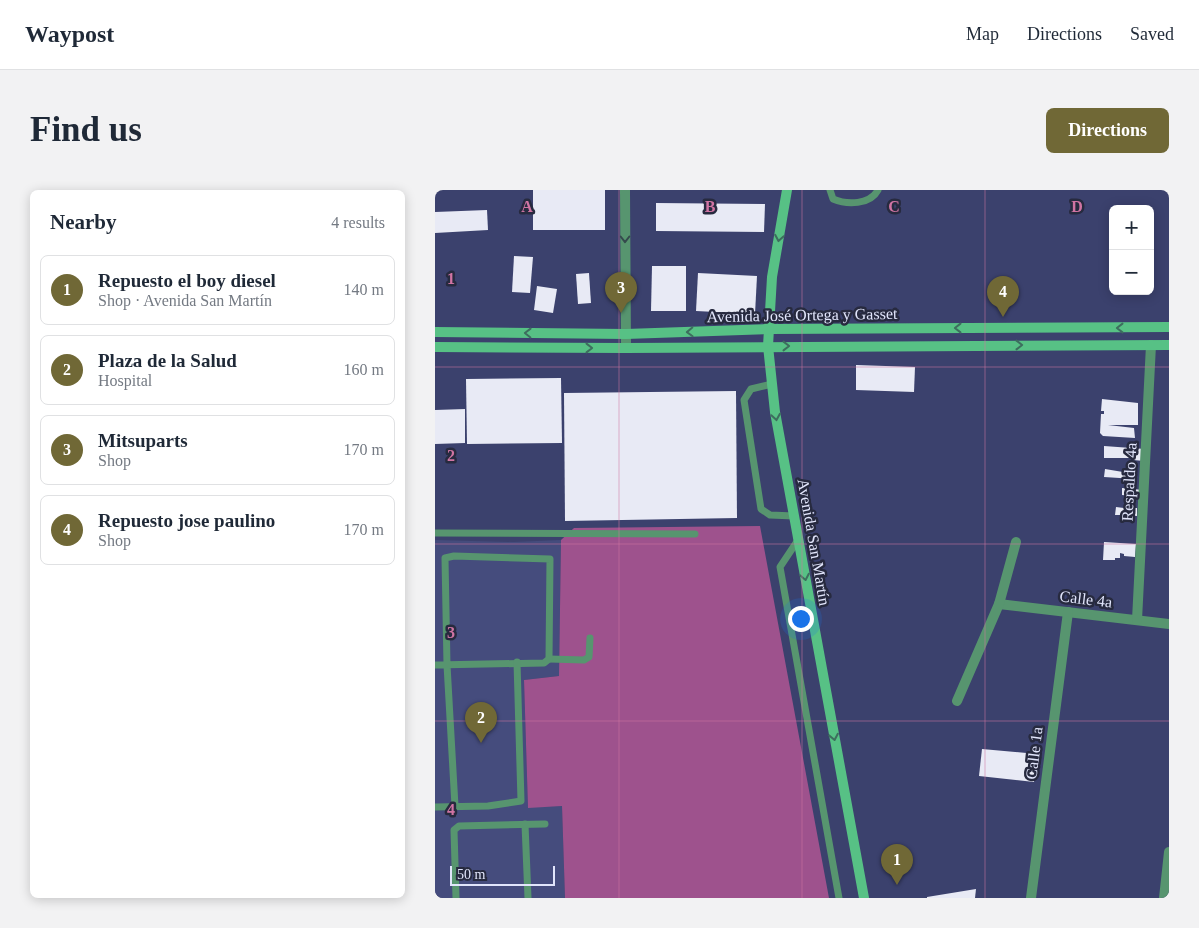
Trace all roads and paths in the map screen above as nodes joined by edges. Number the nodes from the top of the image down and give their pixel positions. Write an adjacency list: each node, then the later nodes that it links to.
1 (625, 190): 8 (street, one-way to 8)
2 (787, 190): 6 (main road, Avenida San Martín, one-way to 6)
3 (830, 190): 4 (lane)
4 (878, 190)
5 (1169, 327): 6 (main road, Avenida José Ortega y Gasset, one-way to 6)
6 (769, 329): 8 (main road, Avenida José Ortega y Gasset, one-way to 8); 11 (main road, Avenida San Martín)
7 (435, 332): 8 (main road, Avenida José Ortega y Gasset, one-way to 7)
8 (626, 334): 13 (street)
9 (1151, 345): 10 (main road, Avenida José Ortega y Gasset); 11 (main road, Avenida José Ortega y Gasset, one-way to 9); 22 (street, Respaldo 4a)
10 (1169, 345)
11 (768, 346): 13 (main road, Avenida José Ortega y Gasset); 14 (main road, Avenida San Martín)
12 (435, 347): 13 (main road, Avenida José Ortega y Gasset, one-way to 13)
13 (626, 348)
14 (772, 384): 15 (main road, Avenida San Martín, one-way to 15); 15 (lane)
15 (794, 516): 18 (main road, Avenida San Martín)
16 (435, 533): 17 (lane)
17 (695, 534)
18 (798, 540): 37 (lane); 38 (main road, Avenida San Martín, one-way to 38)
19 (1016, 542): 20 (street)
20 (999, 604): 21 (street, Calle 4a); 29 (street)
21 (1067, 612): 22 (street, Calle 4a); 39 (street, Calle 1a)
22 (1137, 620): 23 (street, Calle 4a)
23 (1169, 624)
24 (590, 638): 25 (lane)
25 (549, 659): 26 (lane); 28 (lane)
26 (517, 662): 28 (lane); 30 (lane)
27 (435, 665): 28 (lane)
28 (447, 665): 30 (lane)
29 (957, 700)
30 (455, 806): 31 (lane)
31 (435, 808)
32 (525, 824): 33 (lane); 35 (lane); 36 (lane)
33 (545, 824)
34 (1169, 852): 40 (street)
35 (456, 898)
36 (528, 898)
37 (839, 898)
38 (864, 898)
39 (1031, 898)
40 (1163, 898)

